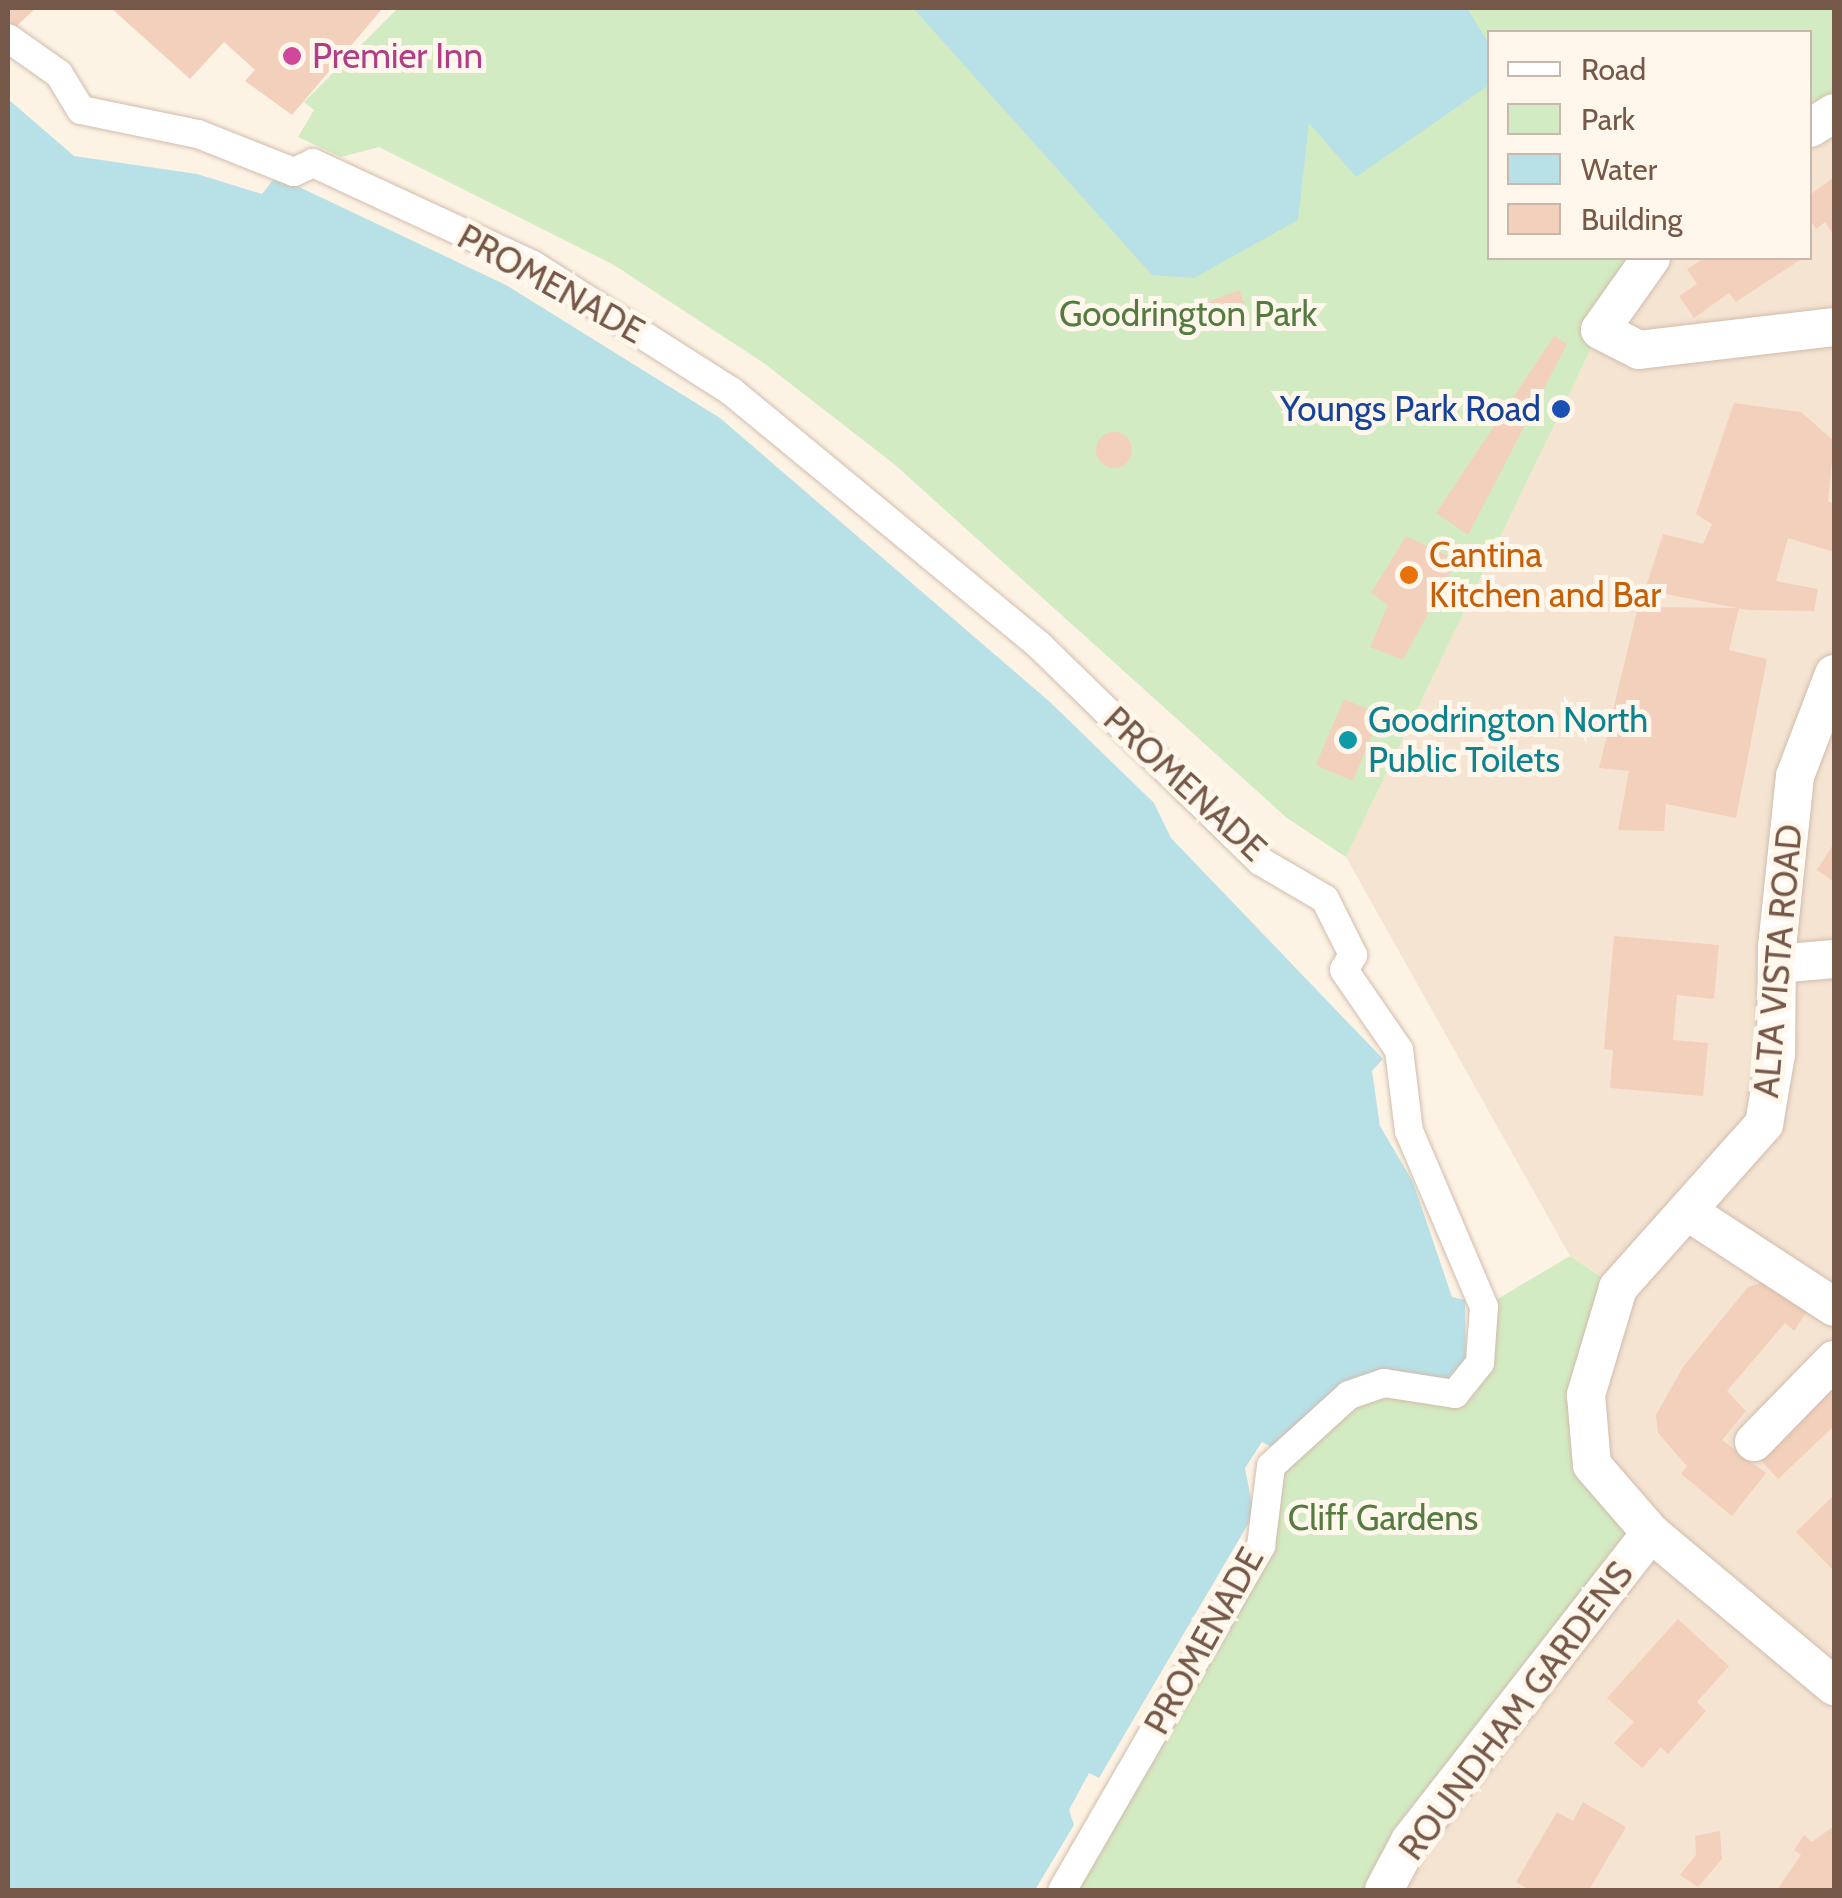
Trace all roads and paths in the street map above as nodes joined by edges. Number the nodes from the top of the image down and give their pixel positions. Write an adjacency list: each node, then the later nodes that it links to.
1 (8, 38): 15 (street, PROMENADE)
2 (1834, 113): 3 (street)
3 (1812, 127)
4 (1650, 260): 5 (street)
5 (1834, 327)
6 (1834, 674): 8 (street, ALTA VISTA ROAD)
7 (1834, 960): 8 (street)
8 (1777, 964): 9 (street, ALTA VISTA ROAD)
9 (1690, 1213): 10 (street); 13 (street, ALTA VISTA ROAD)
10 (1834, 1307)
11 (1834, 1360): 12 (street)
12 (1754, 1442)
13 (1651, 1533): 14 (street, ALTA VISTA ROAD); 16 (street, ROUNDHAM GARDENS)
14 (1834, 1686)
15 (1062, 1890)
16 (1384, 1890)

